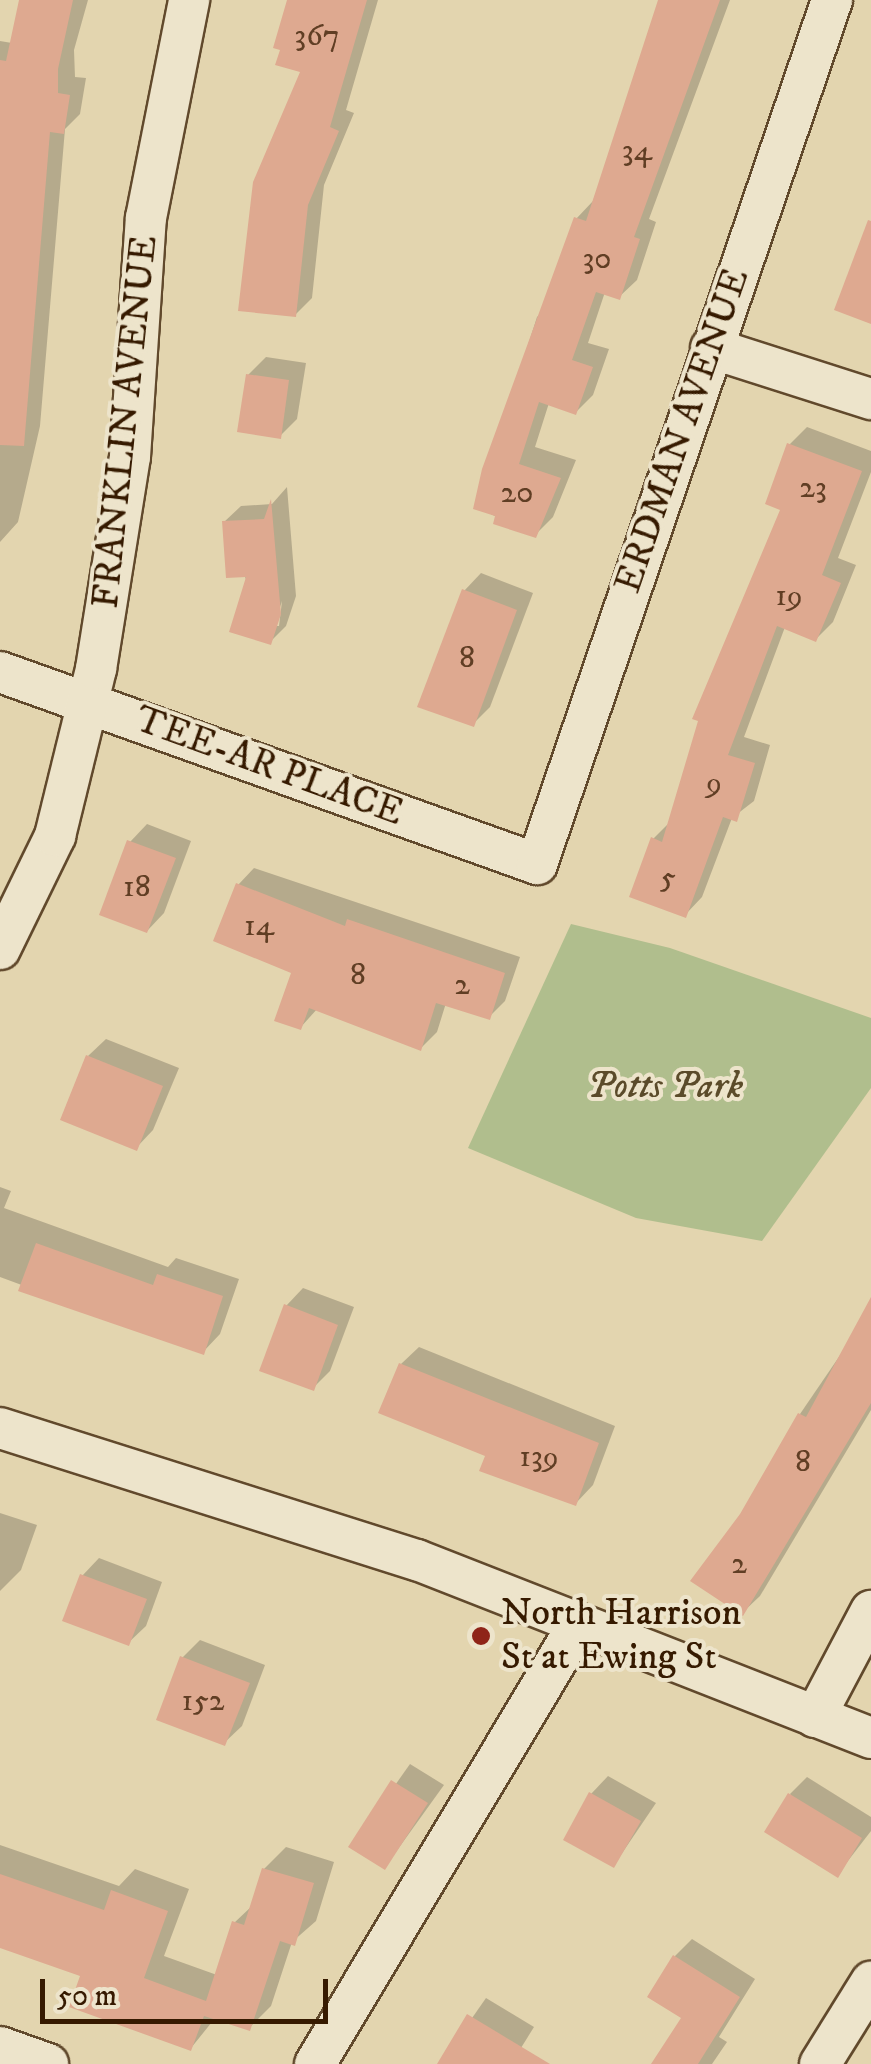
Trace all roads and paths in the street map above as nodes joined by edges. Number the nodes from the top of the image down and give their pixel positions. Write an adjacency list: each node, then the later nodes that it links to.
1 (189, 0): 6 (street, FRANKLIN AVENUE)
2 (832, 0): 3 (street, ERDMAN AVENUE)
3 (711, 348): 4 (street); 7 (street, ERDMAN AVENUE)
4 (871, 399)
5 (0, 672): 6 (street, TEE-AR PLACE)
6 (89, 703): 7 (street, TEE-AR PLACE); 8 (street, FRANKLIN AVENUE)
7 (537, 864)
8 (0, 949)
9 (0, 1428): 11 (street)
10 (871, 1611): 12 (street)
11 (578, 1626): 12 (street); 17 (street)
12 (815, 1717): 13 (street)
13 (871, 1738)
14 (871, 1982): 18 (street)
15 (0, 2047): 16 (street)
16 (48, 2064)
17 (314, 2064)
18 (820, 2064)

